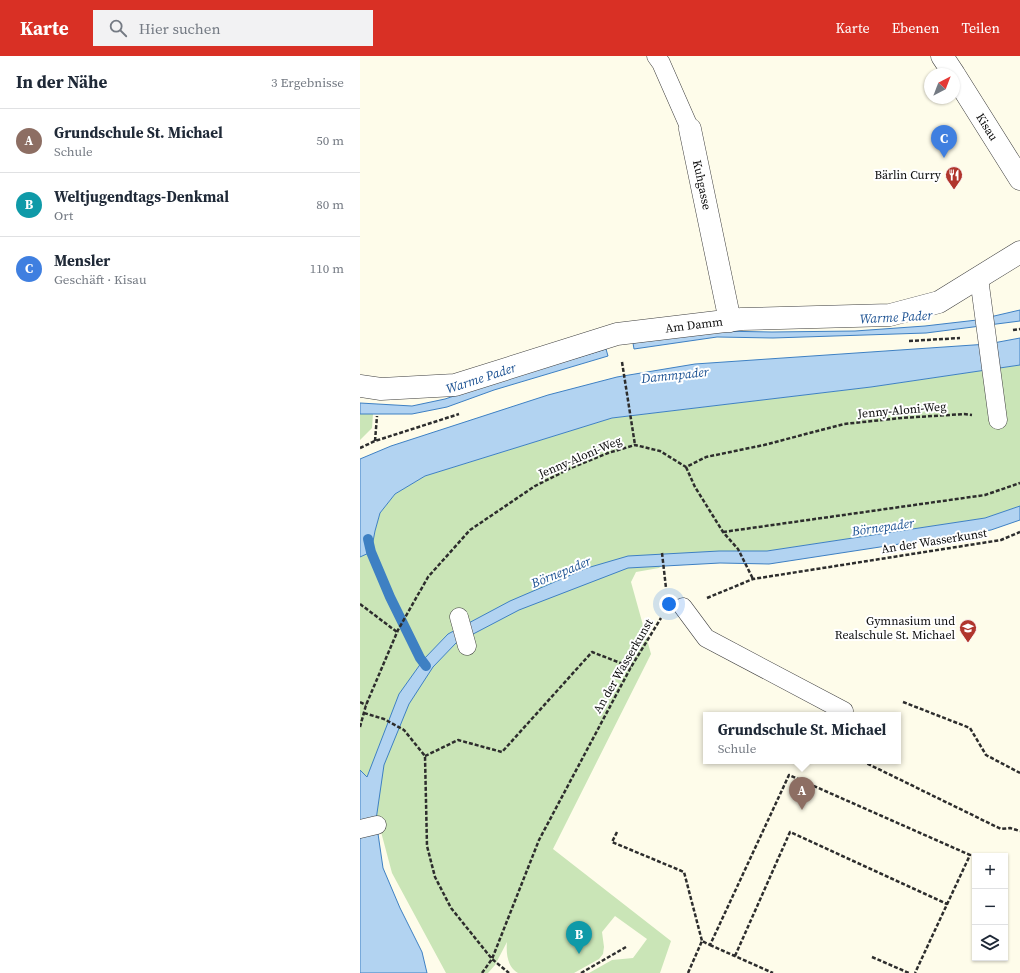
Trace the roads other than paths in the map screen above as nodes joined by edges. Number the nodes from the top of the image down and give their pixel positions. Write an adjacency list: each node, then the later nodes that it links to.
1 (656, 56): 5 (lane, Kuhgasse)
2 (942, 56): 3 (street, Kisau)
3 (950, 68)
4 (960, 84): 6 (street, Kisau)
5 (690, 129): 9 (street, Kuhgasse)
6 (1020, 179)
7 (1020, 252): 8 (street, Am Damm)
8 (979, 278): 9 (street, Am Damm); 11 (lane)
9 (730, 321): 10 (street, Am Damm)
10 (360, 386)
11 (998, 420)
12 (683, 607): 15 (lane)
13 (459, 617): 14 (lane)
14 (467, 646)
15 (844, 711)

